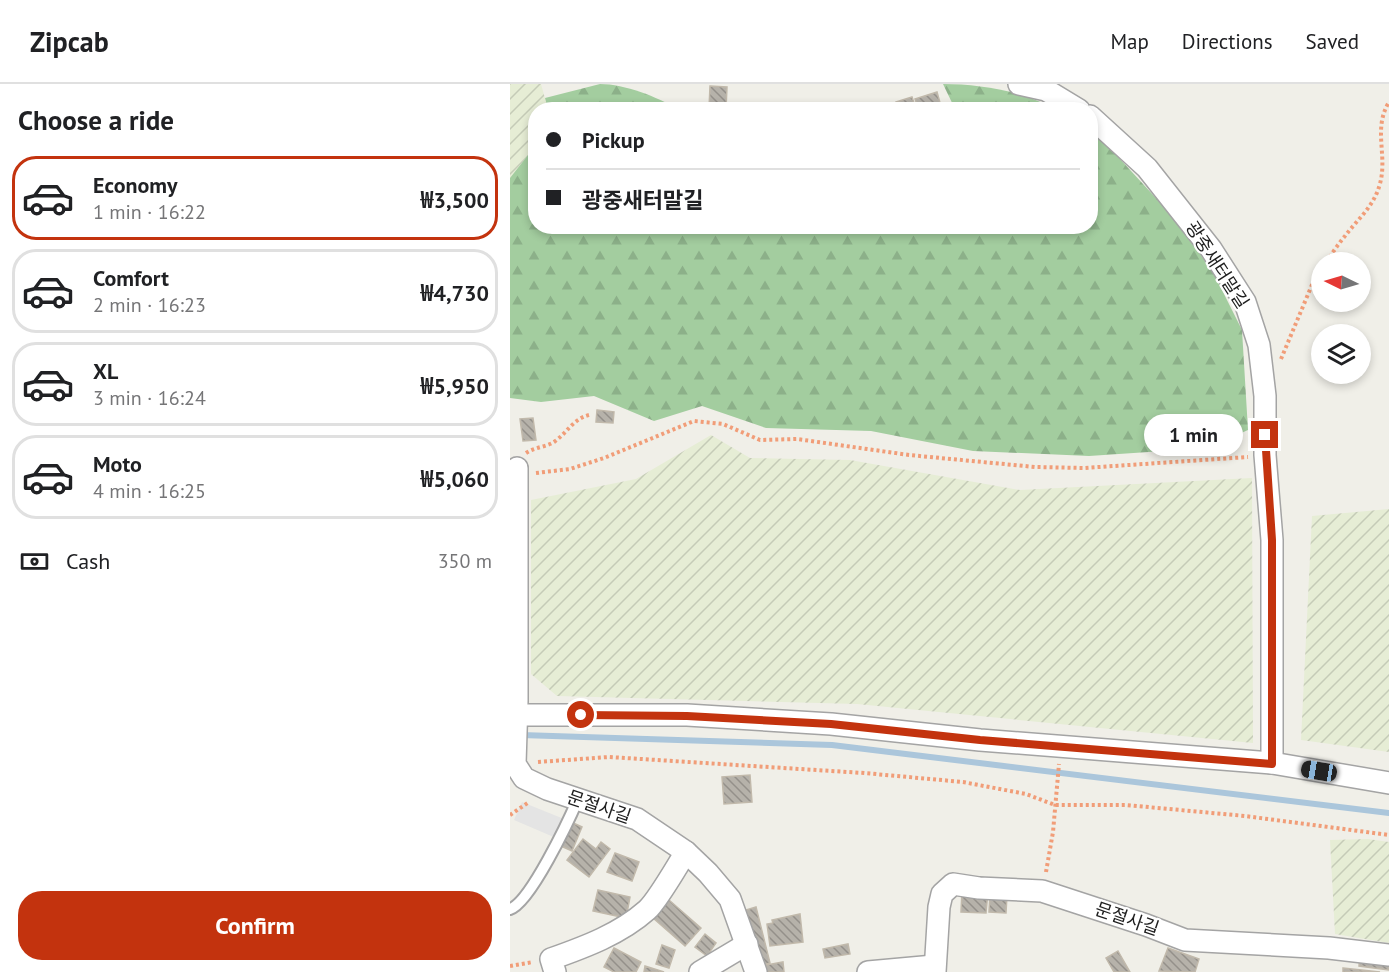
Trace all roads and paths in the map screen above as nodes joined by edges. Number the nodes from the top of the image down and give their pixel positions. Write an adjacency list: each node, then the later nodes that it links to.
1 (1019, 84): 2 (street)
2 (1066, 102)
3 (1389, 102): 5 (path)
4 (1098, 123): 9 (street, 광중새터말길)
5 (1333, 252)
6 (1311, 287): 7 (path)
7 (1279, 364)
8 (589, 415): 10 (path)
9 (1265, 455): 10 (path); 14 (street, 광중새터말길)
10 (517, 468): 11 (street)
11 (517, 720): 13 (street); 14 (street)
12 (1059, 758): 17 (path)
13 (513, 760): 16 (street, 문절사길); 17 (path)
14 (1272, 764): 15 (street)
15 (1389, 783)
16 (578, 799): 19 (street, 문절사길); 21 (lane)
17 (1055, 802): 18 (path); 20 (path)
18 (1389, 835)
19 (686, 852): 22 (street, 문절사길); 25 (street)
20 (1042, 891): 23 (street, 문절사길); 24 (street, 문절사길)
21 (510, 909)
22 (747, 944): 26 (street); 27 (street, 문절사길)
23 (1389, 955)
24 (934, 969): 29 (street, 문절사길)
25 (555, 972)
26 (700, 972)
27 (756, 972)
28 (868, 972): 29 (street, 문절사길)
29 (883, 972)

